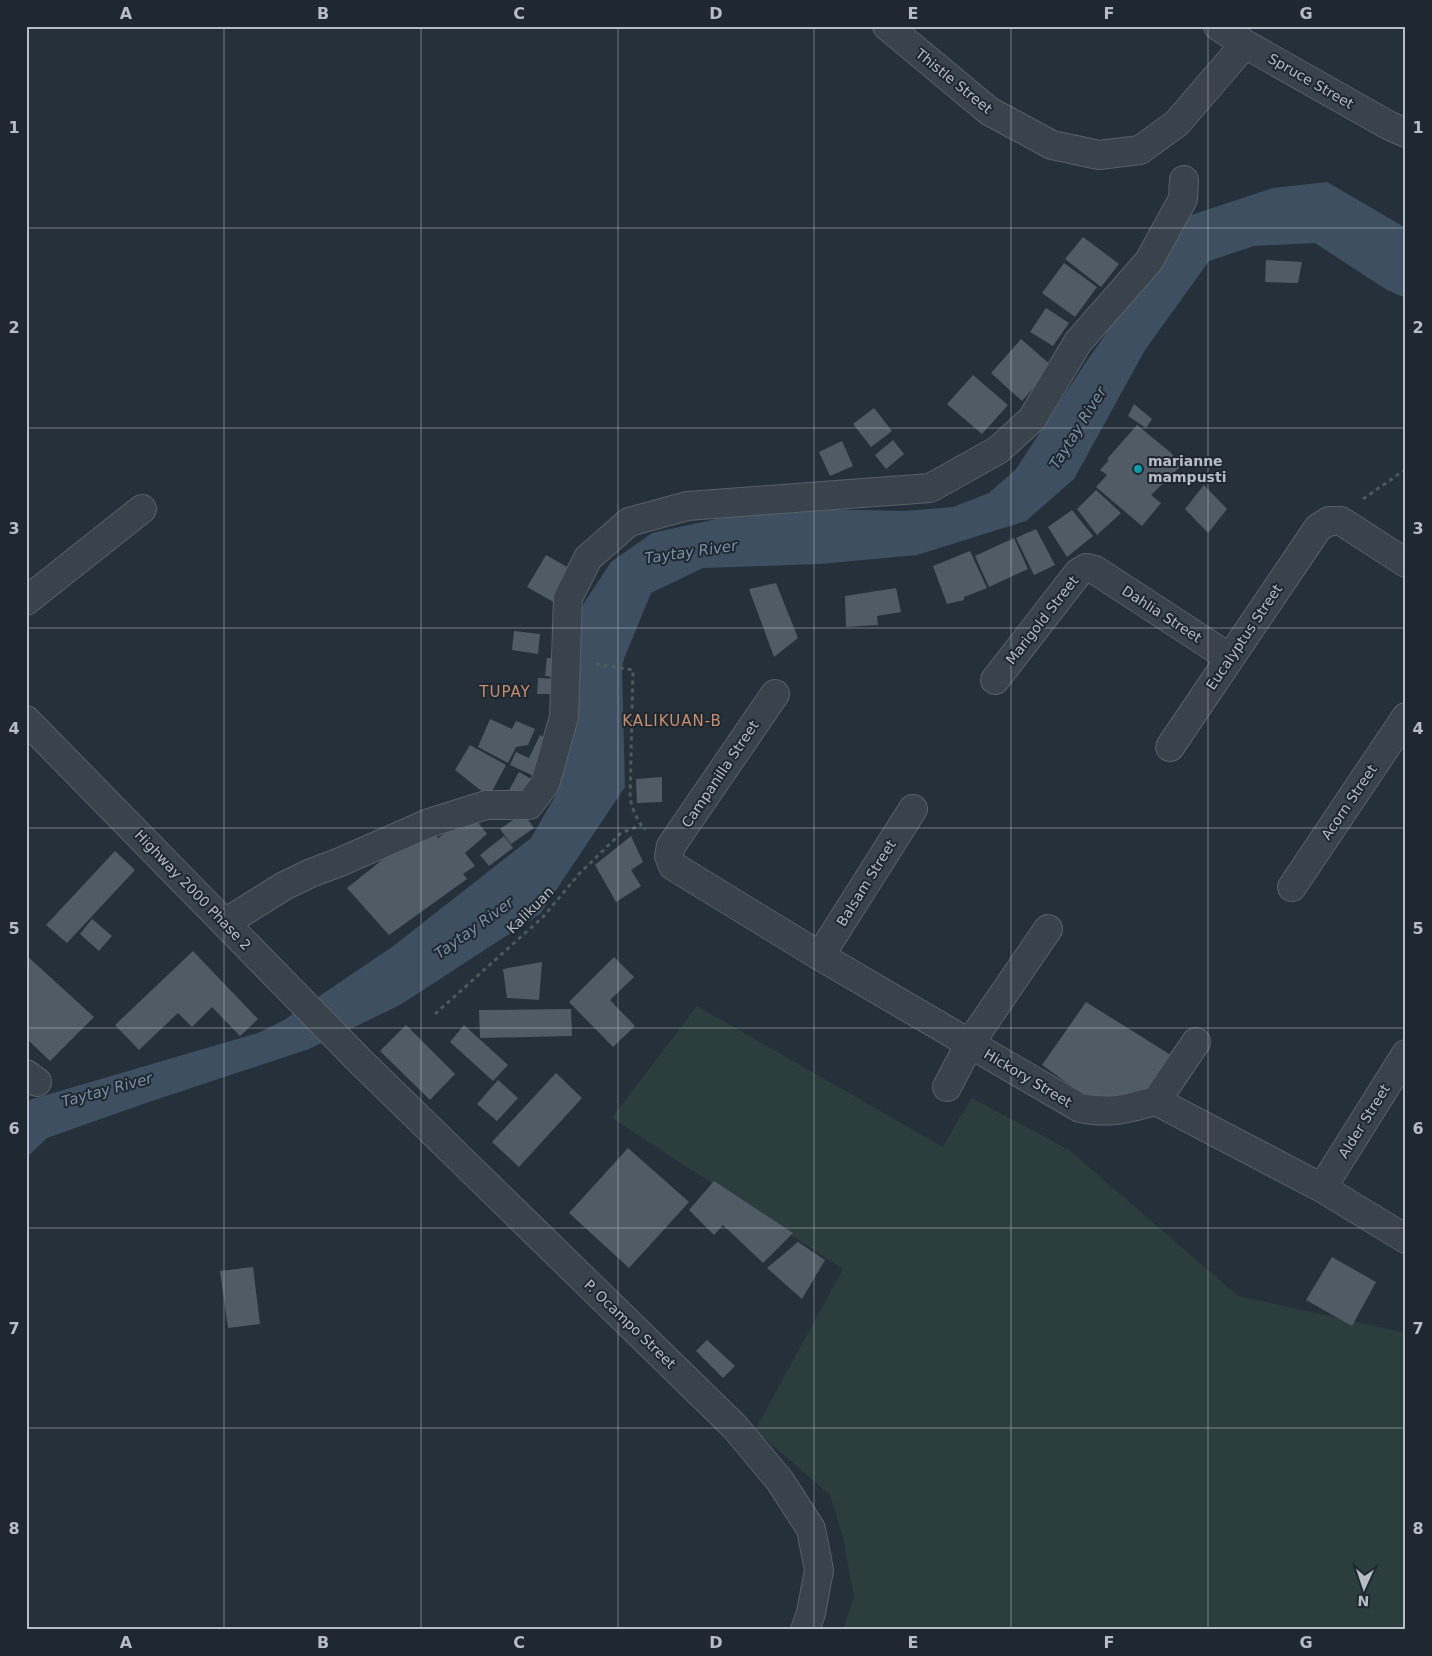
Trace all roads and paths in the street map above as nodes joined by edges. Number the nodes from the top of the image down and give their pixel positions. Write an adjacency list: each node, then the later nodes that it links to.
1 (887, 26): 3 (street, Thistle Street)
2 (1218, 26): 3 (street, Spruce Street)
3 (1245, 44): 4 (street, Spruce Street)
4 (1406, 133)
5 (1184, 180): 23 (street)
6 (1406, 469): 8 (path)
7 (142, 509): 11 (street)
8 (1330, 524): 9 (street); 12 (street, Eucalyptus Street)
9 (1406, 563)
10 (1094, 570): 12 (street, Dahlia Street); 14 (street, Marigold Street)
11 (26, 601)
12 (1230, 658): 18 (street, Eucalyptus Street)
13 (590, 663): 20 (path)
14 (995, 680)
15 (775, 694): 21 (street, Campanilla Street)
16 (1406, 717): 22 (street, Acorn Street)
17 (26, 720): 23 (street, Highway 2000 Phase 2)
18 (1170, 746)
19 (913, 809): 25 (street, Balsam Street)
20 (641, 825): 21 (path); 26 (path, Kalikuan)
21 (669, 856): 25 (street, Hickory Street)
22 (1292, 887)
23 (225, 923): 30 (street, Highway 2000 Phase 2)
24 (1048, 929): 28 (street)
25 (820, 956): 28 (street, Hickory Street)
26 (435, 1014)
27 (1196, 1042): 32 (street)
28 (970, 1044): 31 (street); 32 (street, Hickory Street)
29 (1406, 1054): 33 (street, Alder Street)
30 (360, 1061): 35 (street, P. Ocampo Street)
31 (948, 1087)
32 (1156, 1101): 33 (street)
33 (1322, 1188): 34 (street)
34 (1406, 1239)
35 (805, 1630)

